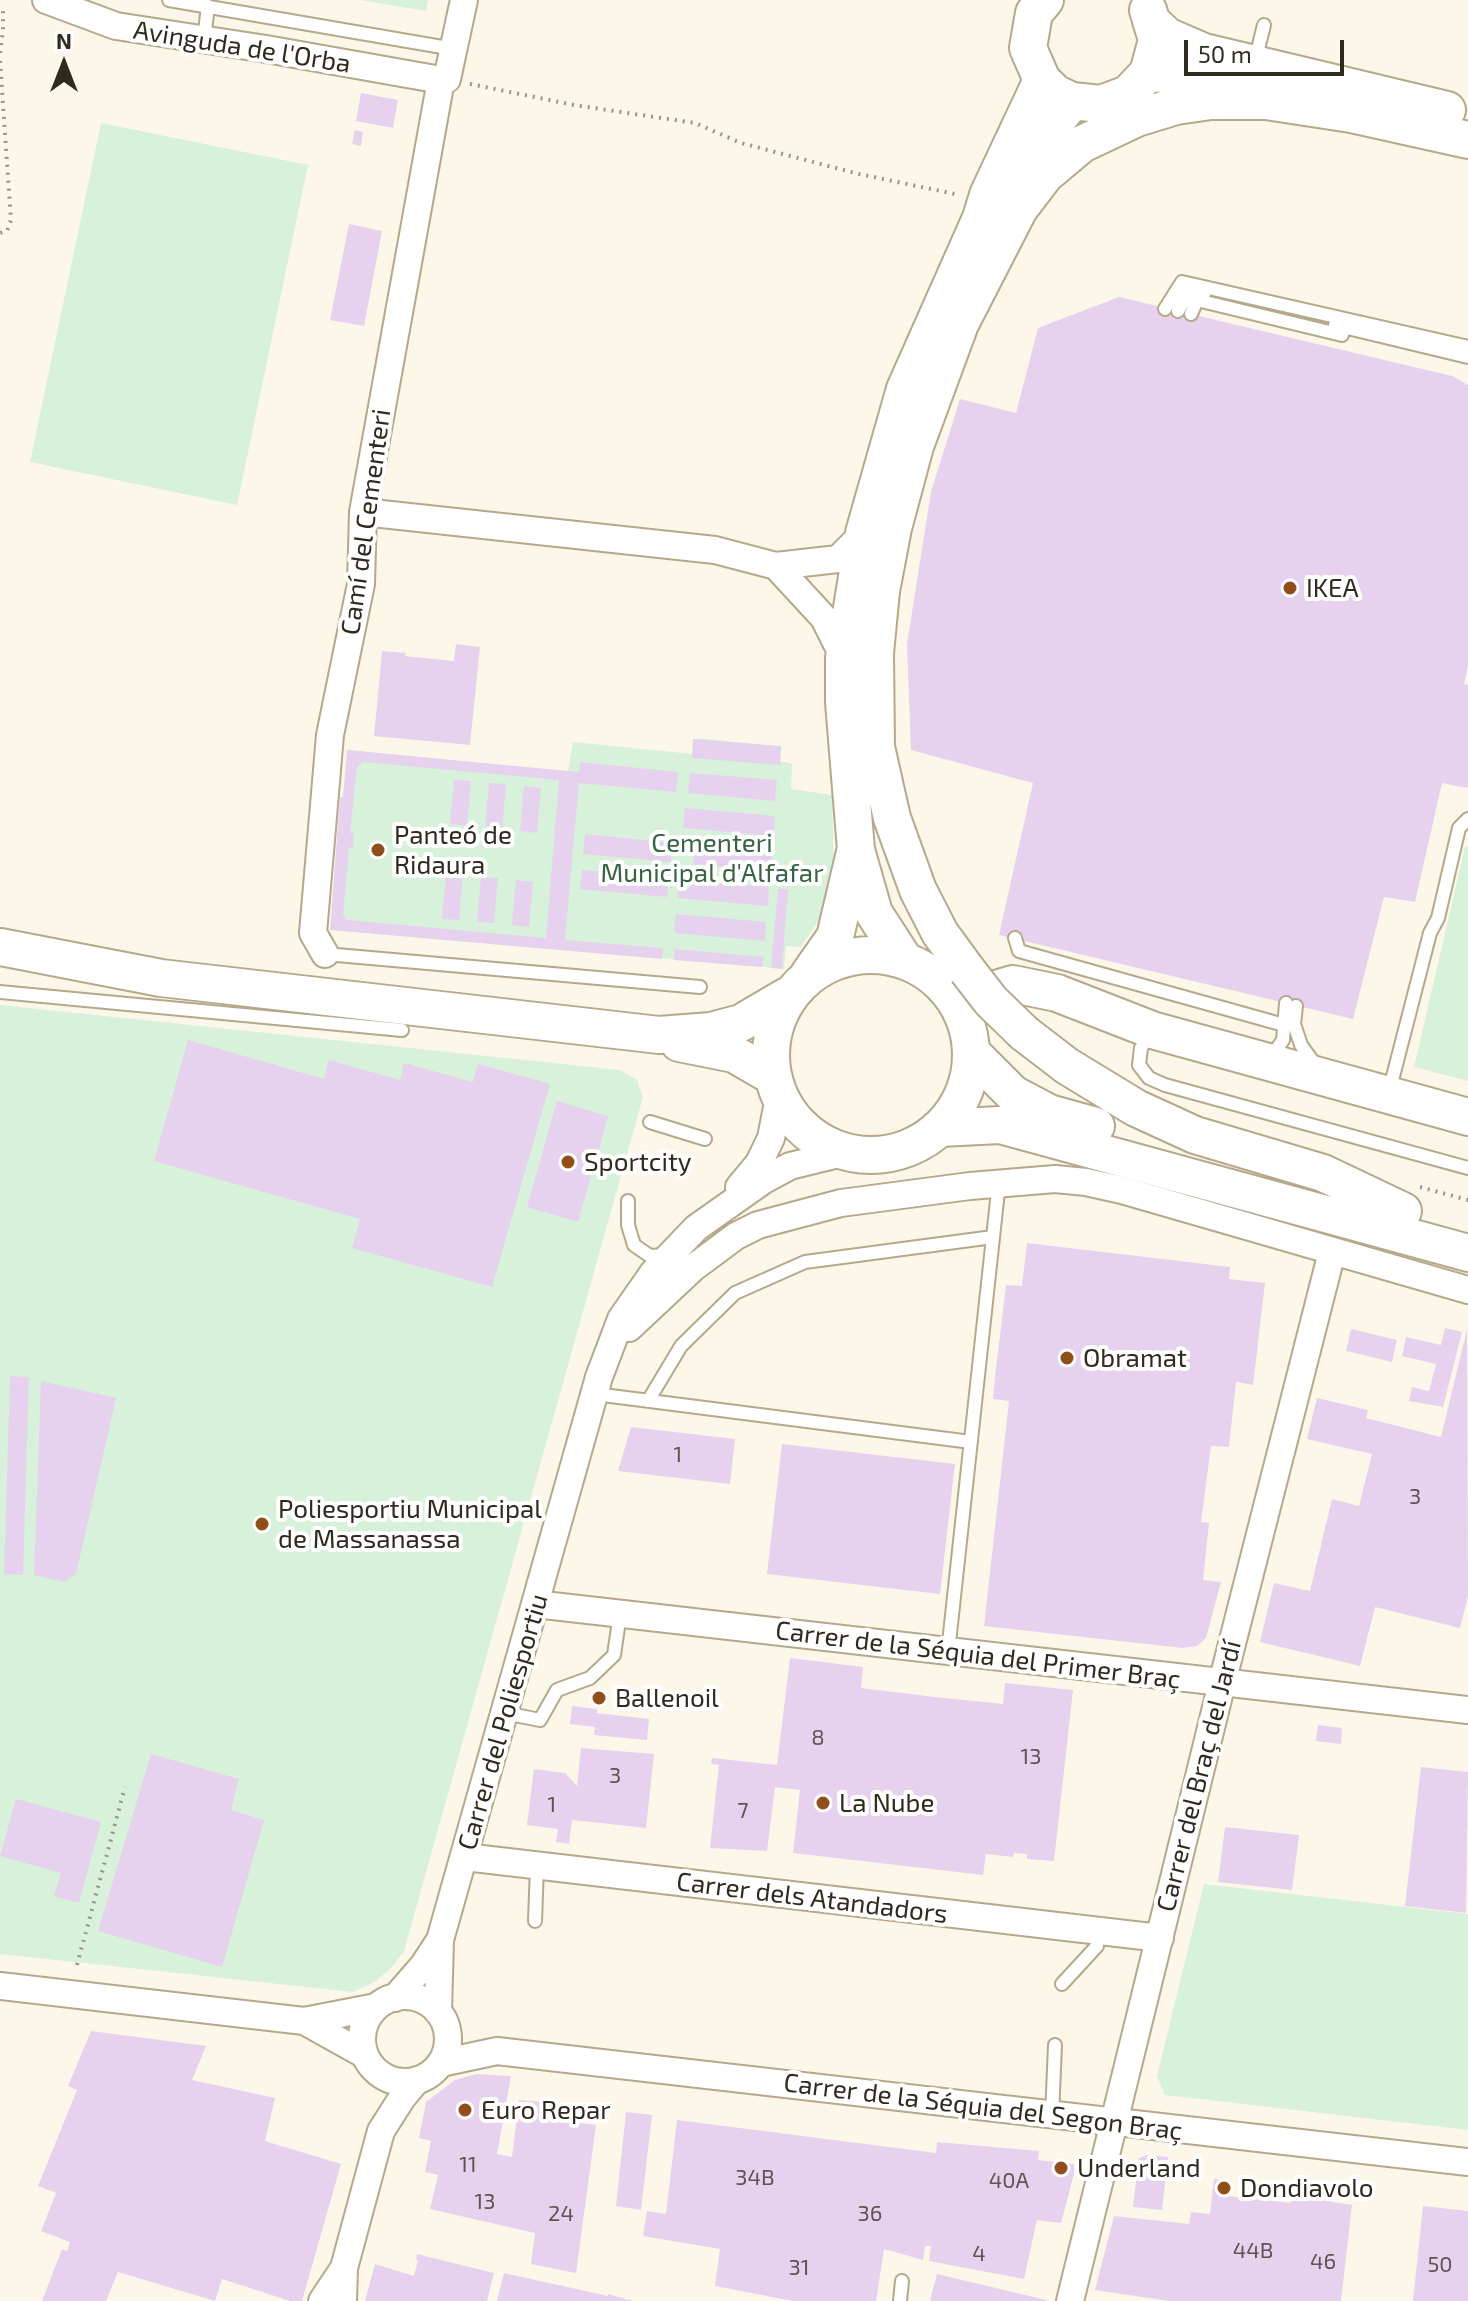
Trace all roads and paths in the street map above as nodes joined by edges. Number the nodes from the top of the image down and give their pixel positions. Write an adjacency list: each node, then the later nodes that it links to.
1 (46, 0): 9 (street, Avinguda de l'Orba)
2 (169, 0): 5 (lane)
3 (464, 0): 10 (street, Camí del Cementeri)
4 (1045, 0): 16 (street)
5 (208, 6): 9 (lane); 10 (lane)
6 (1146, 7): 13 (street); 14 (street)
7 (3, 10): 11 (path)
8 (1264, 25): 13 (lane)
9 (204, 39): 15 (street, Avinguda de l'Orba)
10 (454, 49): 15 (street, Camí del Cementeri)
11 (0, 53)
12 (0, 61): 22 (path)
13 (1254, 64): 19 (street)
14 (1148, 73): 17 (street); 18 (street)
15 (444, 80): 21 (path); 27 (street, Camí del Cementeri)
16 (1042, 80): 17 (street); 21 (street)
17 (1072, 101): 21 (street)
18 (1351, 114): 20 (street); 37 (street)
19 (1468, 115)
20 (1468, 140)
21 (972, 207): 28 (street)
22 (0, 233)
23 (1178, 311): 24 (lane); 25 (lane); 26 (lane)
24 (1468, 347)
25 (1468, 357)
26 (1468, 368)
27 (363, 512): 29 (street); 35 (street, Camí del Cementeri)
28 (864, 533): 29 (street); 30 (street)
29 (776, 566): 30 (street)
30 (844, 658): 32 (street)
31 (1468, 819): 49 (lane)
32 (856, 850): 36 (street); 39 (street)
33 (1015, 938): 41 (lane)
34 (0, 947): 44 (street)
35 (325, 954): 38 (lane)
36 (905, 961): 37 (street); 39 (street)
37 (961, 986): 43 (street); 45 (street); 59 (street, bridge)
38 (700, 987)
39 (797, 988): 44 (street); 48 (street)
40 (0, 992): 42 (lane)
41 (1284, 1025): 46 (lane); 47 (lane)
42 (402, 1030)
43 (1152, 1030): 46 (street); 55 (lane)
44 (659, 1035): 48 (street)
45 (971, 1052): 52 (street); 59 (street)
46 (1268, 1062): 47 (street)
47 (1325, 1078): 49 (street)
48 (776, 1086): 54 (street); 58 (street, Carrer del Poliesportiu)
49 (1388, 1095): 50 (street)
50 (1468, 1117)
51 (650, 1122): 53 (lane)
52 (940, 1128): 54 (street); 59 (street)
53 (705, 1139)
54 (847, 1152): 58 (street, Carrer del Poliesportiu)
55 (1468, 1168)
56 (999, 1182): 61 (lane); 63 (street); 67 (street)
57 (628, 1201): 62 (lane)
58 (716, 1214): 62 (street, Carrer del Poliesportiu)
59 (1402, 1223): 60 (street); 64 (street); 65 (street)
60 (1468, 1228)
61 (993, 1237): 69 (lane); 70 (lane)
62 (678, 1247): 67 (street, Carrer del Poliesportiu)
63 (1332, 1252): 66 (street); 74 (street, Carrer del Braç del Jardí)
64 (1468, 1253)
65 (1468, 1270)
66 (1468, 1290)
67 (612, 1344): 68 (street, Carrer del Poliesportiu)
68 (595, 1394): 69 (lane); 71 (street, Carrer del Poliesportiu)
69 (648, 1401): 70 (lane)
70 (971, 1442): 73 (lane)
71 (535, 1604): 72 (street, Carrer de la Séquia del Primer Braç); 76 (street, Carrer del Poliesportiu)
72 (620, 1614): 73 (street, Carrer de la Séquia del Primer Braç); 76 (lane)
73 (948, 1652): 74 (street, Carrer de la Séquia del Primer Braç)
74 (1222, 1683): 75 (street, Carrer de la Séquia del Primer Braç); 82 (street, Carrer del Braç del Jardí)
75 (1468, 1710)
76 (505, 1713): 78 (street, Carrer del Poliesportiu)
77 (125, 1787): 84 (path)
78 (465, 1857): 79 (street, Carrer dels Atandadors); 83 (street, Carrer del Poliesportiu)
79 (537, 1866): 80 (lane); 81 (street, Carrer dels Atandadors)
80 (535, 1921)
81 (1098, 1931): 82 (street, Carrer dels Atandadors); 85 (lane)
82 (1160, 1938): 96 (street, Carrer del Braç del Jardí)
83 (440, 1940): 87 (street, Carrer del Poliesportiu); 88 (street, Carrer del Poliesportiu)
84 (77, 1965)
85 (1062, 1984)
86 (0, 1986): 89 (street)
87 (386, 2002): 88 (street); 89 (street); 92 (street)
88 (441, 2018): 91 (street, Carrer de la Séquia del Segon Braç); 93 (street)
89 (304, 2021): 92 (street)
90 (1055, 2045): 95 (lane)
91 (497, 2051): 93 (street, Carrer de la Séquia del Segon Braç); 95 (street, Carrer de la Séquia del Segon Braç)
92 (368, 2061): 94 (street); 97 (street)
93 (441, 2063): 94 (street)
94 (417, 2080): 97 (street)
95 (1052, 2116): 96 (street, Carrer de la Séquia del Segon Braç)
96 (1115, 2123): 98 (street, Carrer de la Séquia del Segon Braç); 104 (street, Carrer del Braç del Jardí)
97 (381, 2131): 99 (street)
98 (1468, 2162)
99 (344, 2268): 101 (street); 102 (street)
100 (902, 2281): 103 (lane)
101 (322, 2301)
102 (343, 2301)
103 (900, 2301)
104 (1070, 2301)

